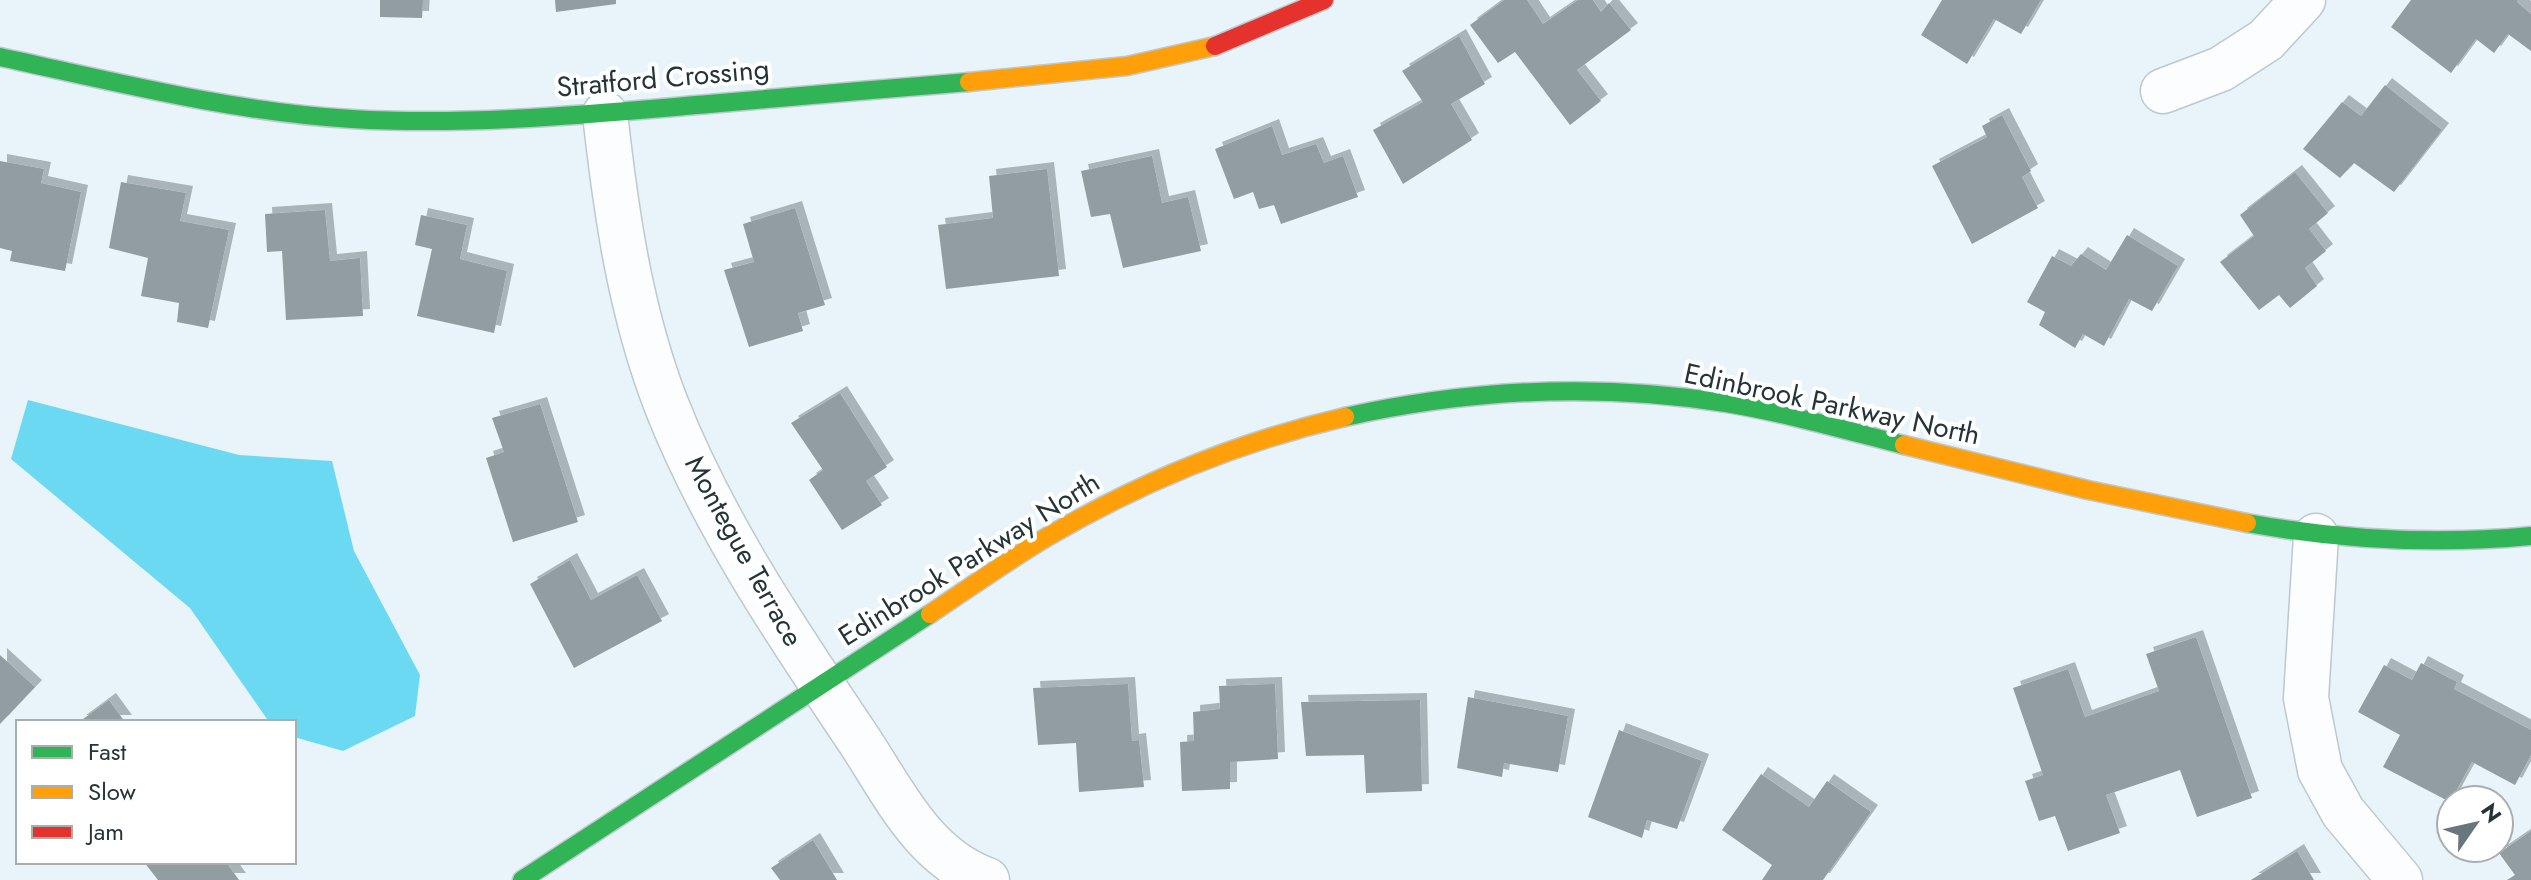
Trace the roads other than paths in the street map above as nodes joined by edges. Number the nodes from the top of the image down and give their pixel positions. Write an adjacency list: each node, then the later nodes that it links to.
1 (1324, 0): 5 (street, Stratford Crossing)
2 (2303, 0): 4 (street)
3 (0, 57): 5 (street, Stratford Crossing)
4 (2163, 91)
5 (605, 114): 8 (street, Montegue Terrace)
6 (2316, 536): 7 (street, Edinbrook Parkway North); 8 (street, Edinbrook Parkway North); 11 (street)
7 (2531, 536)
8 (821, 684): 9 (street, Edinbrook Parkway North); 10 (street, Montegue Terrace)
9 (522, 880)
10 (987, 880)
11 (2400, 880)

